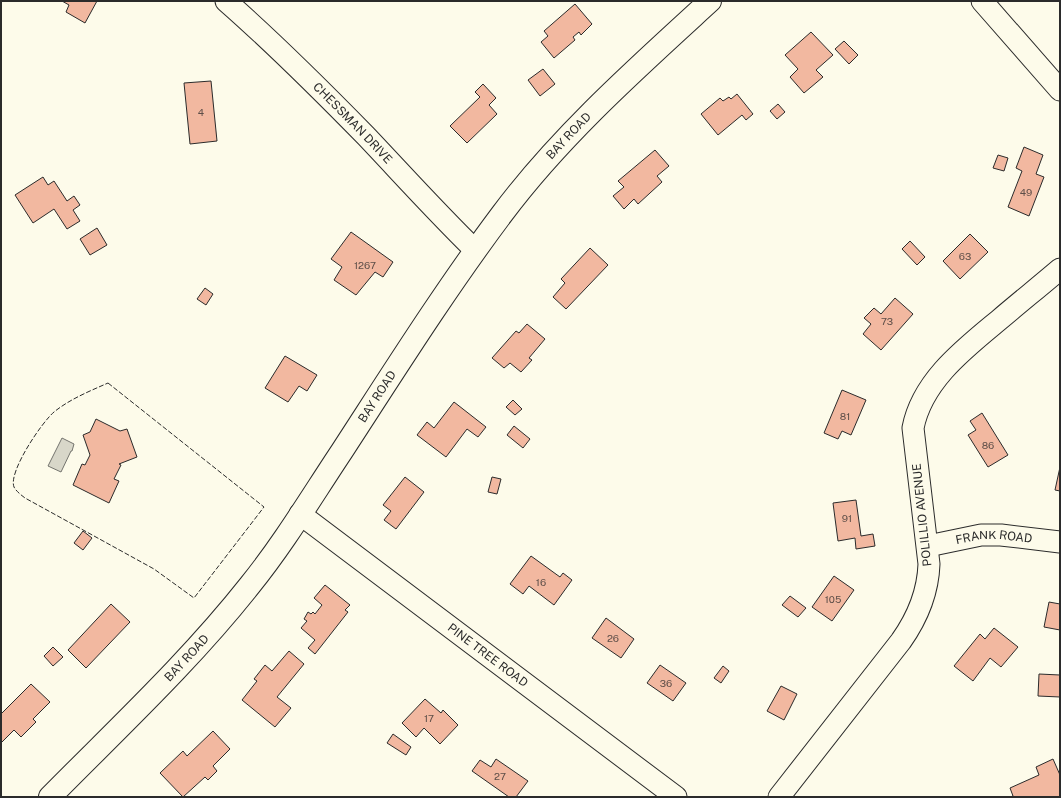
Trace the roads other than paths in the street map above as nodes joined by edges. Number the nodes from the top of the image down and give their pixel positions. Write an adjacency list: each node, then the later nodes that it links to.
1 (226, 1): 5 (street, CHESSMAN DRIVE)
2 (710, 1): 5 (main road, BAY ROAD)
3 (982, 1): 4 (street)
4 (1060, 90)
5 (475, 250): 7 (main road, BAY ROAD)
6 (1060, 269): 9 (street, POLILLIO AVENUE)
7 (300, 514): 10 (main road, BAY ROAD); 11 (street, PINE TREE ROAD)
8 (1060, 542): 9 (street, FRANK ROAD)
9 (928, 546): 12 (street, POLILLIO AVENUE)
10 (50, 797)
11 (676, 797)
12 (779, 797)

